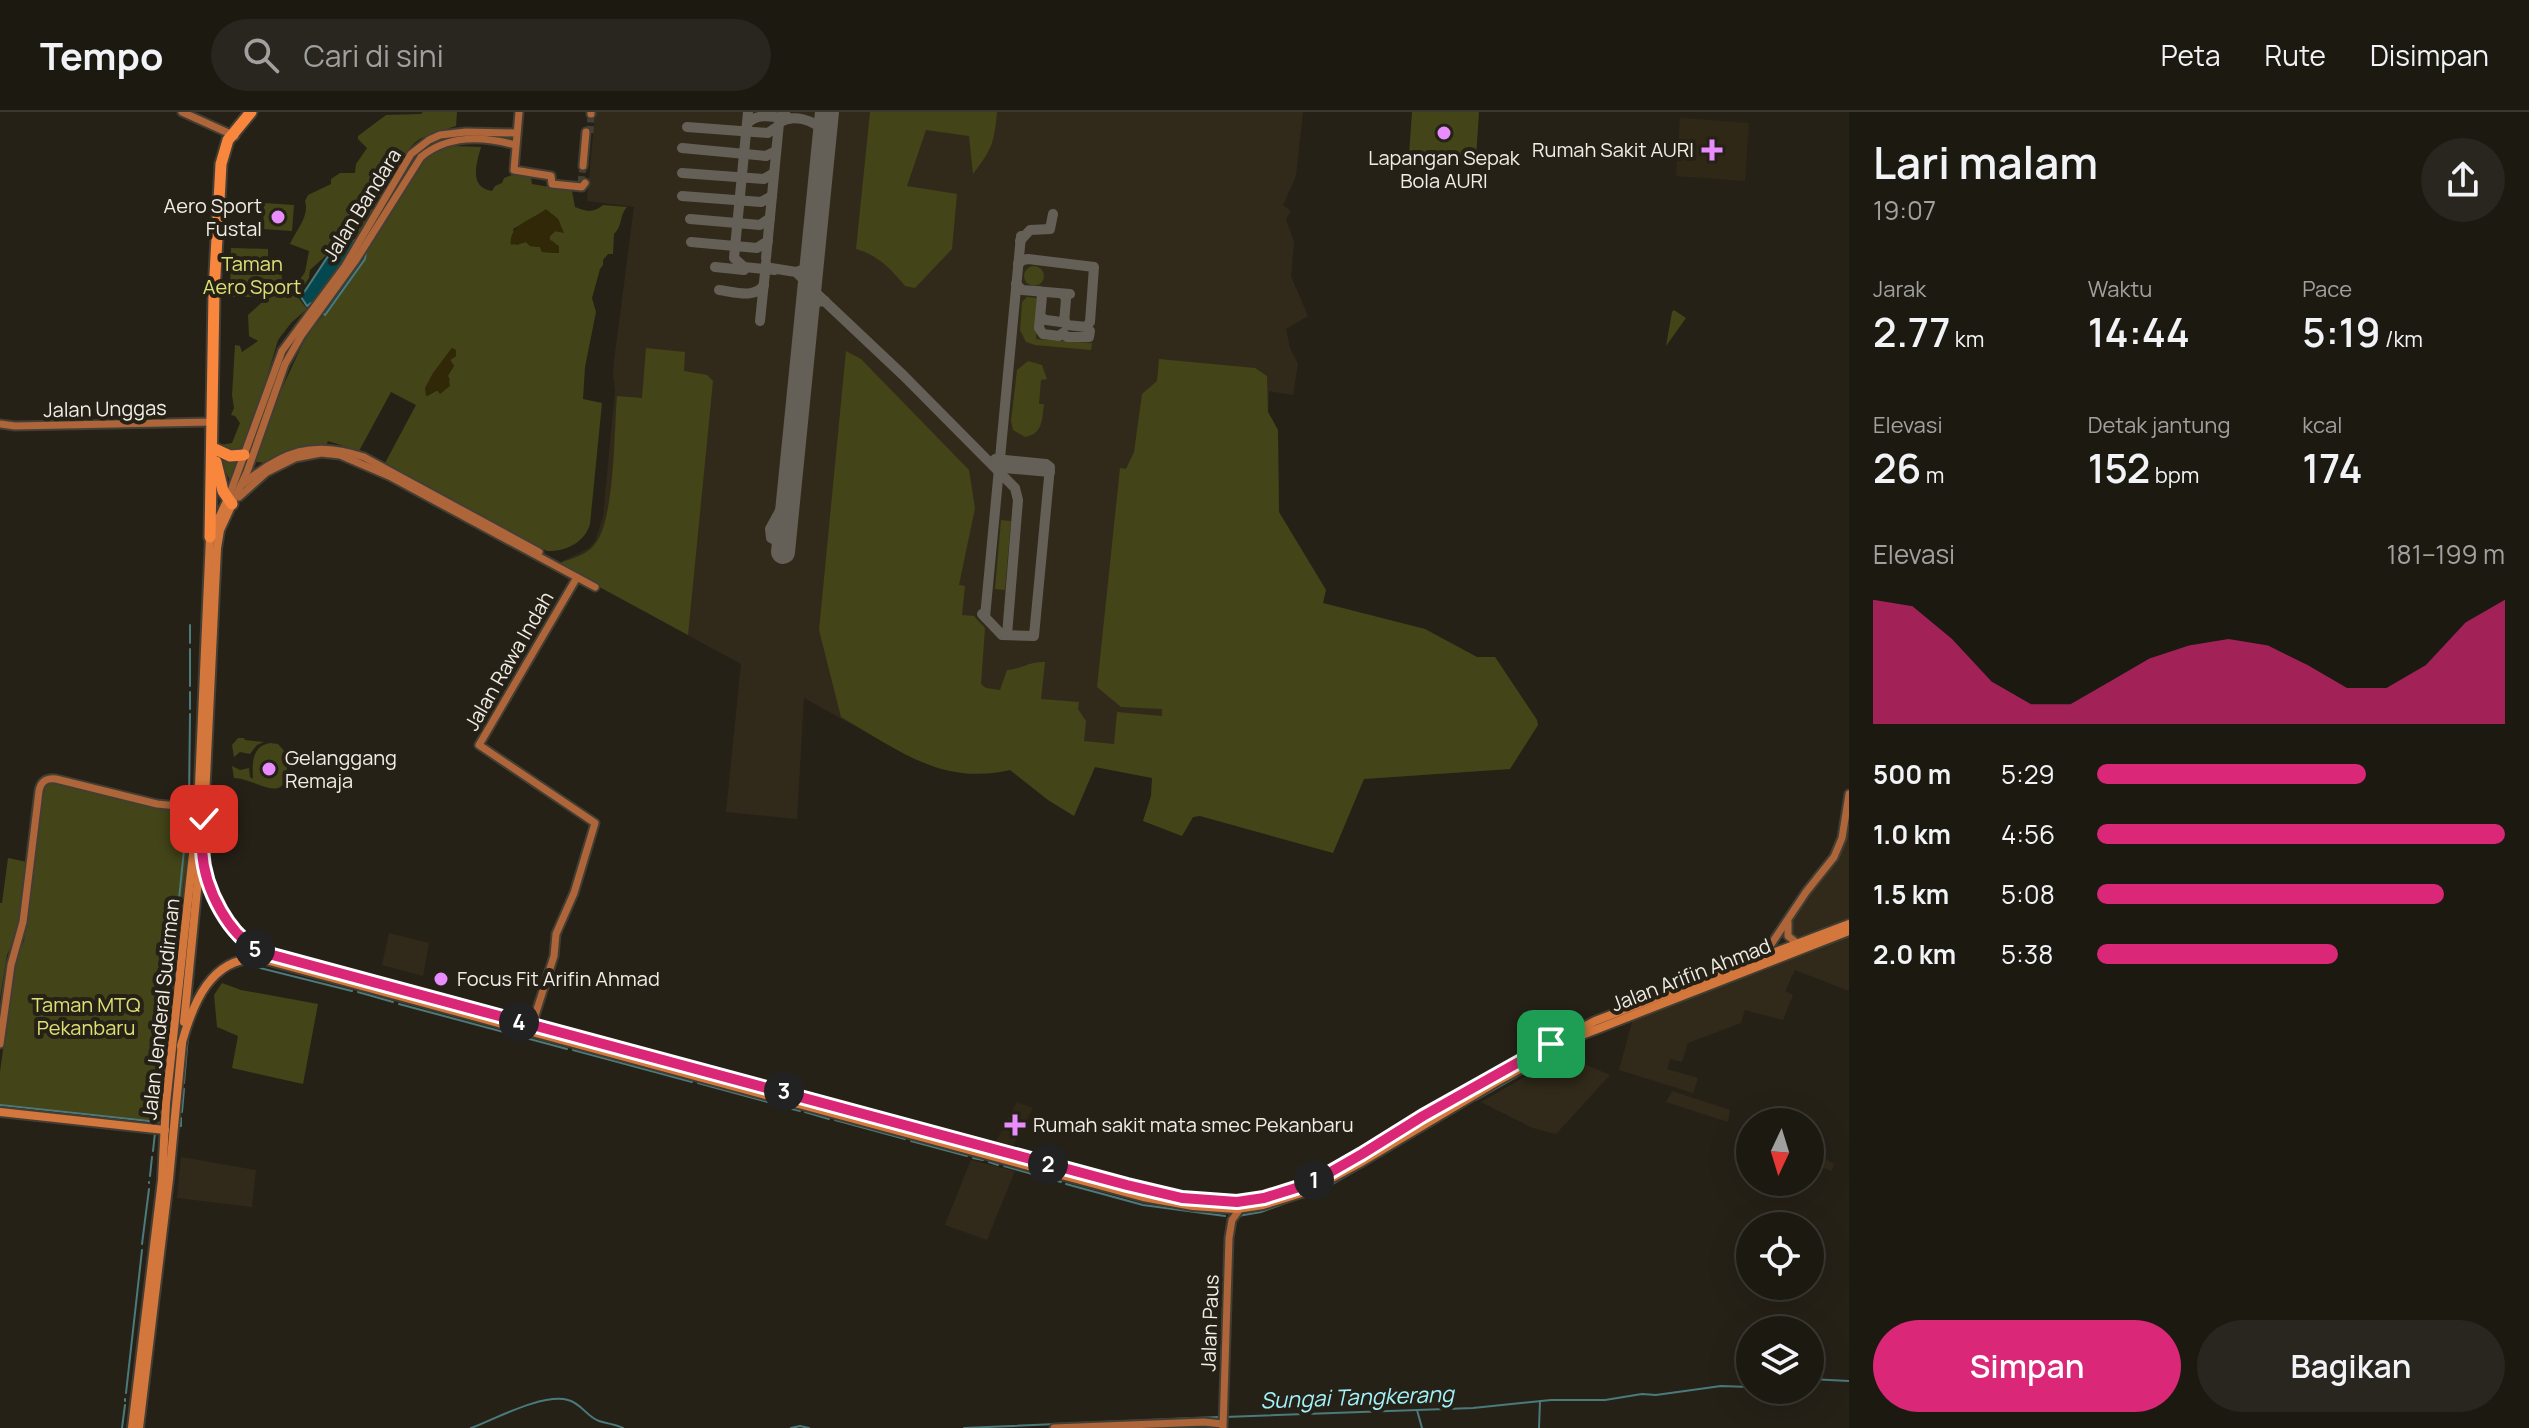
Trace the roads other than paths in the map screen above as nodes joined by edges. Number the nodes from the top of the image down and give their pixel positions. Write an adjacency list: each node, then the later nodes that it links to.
1 (182, 112): 6 (street)
2 (254, 112): 6 (highway)
3 (519, 112): 4 (street)
4 (516, 133): 7 (street); 10 (street, Jalan Bandara)
5 (588, 133): 8 (street)
6 (235, 136): 13 (highway)
7 (515, 145): 9 (street); 10 (street, Jalan Bandara)
8 (585, 166)
9 (582, 184)
10 (392, 196): 11 (street, Jalan Bandara)
11 (365, 239): 12 (street, Jalan Bandara); 12 (street, Jalan Bandara)
12 (273, 384): 17 (street, Jalan Bandara)
13 (213, 408): 14 (highway); 16 (highway)
14 (211, 422): 15 (street, Jalan Unggas); 22 (highway)
15 (0, 424)
16 (215, 449): 17 (highway); 21 (highway)
17 (248, 456): 18 (street); 20 (street, Jalan Bandara); 21 (street, Jalan Bandara)
18 (263, 468): 19 (street); 20 (street)
19 (408, 484): 21 (street); 23 (street)
20 (242, 485): 21 (street)
21 (230, 502): 22 (main road, Jalan Jenderal Sudirman); 25 (main road, Jalan Jenderal Sudirman)
22 (210, 537): 25 (main road, Jalan Jenderal Sudirman)
23 (576, 579): 24 (street); 38 (street, Jalan Rawa Indah)
24 (595, 587)
25 (208, 653): 27 (main road, Jalan Jenderal Sudirman); 28 (main road, Jalan Jenderal Sudirman)
26 (1849, 794): 29 (street)
27 (198, 808): 32 (main road, Jalan Jenderal Sudirman); 39 (street)
28 (202, 850): 32 (main road, Jalan Jenderal Sudirman); 37 (main road, Jalan Arifin Ahmad)
29 (1788, 920): 33 (street); 35 (street)
30 (1849, 924): 33 (main road, Jalan Arifin Ahmad)
31 (1849, 931): 36 (main road, Jalan Arifin Ahmad)
32 (189, 934): 34 (main road, Jalan Jenderal Sudirman)
33 (1798, 944): 35 (main road, Jalan Arifin Ahmad)
34 (188, 946): 40 (main road, Jalan Jenderal Sudirman); 44 (main road, Jalan Jenderal Sudirman)
35 (1762, 958): 36 (main road, Jalan Arifin Ahmad)
36 (1665, 998): 43 (main road, Jalan Arifin Ahmad)
37 (454, 1008): 38 (main road, Jalan Arifin Ahmad); 40 (main road, Jalan Arifin Ahmad); 41 (main road, Jalan Arifin Ahmad)
38 (534, 1020): 41 (main road, Jalan Arifin Ahmad)
39 (0, 1044)
40 (181, 1046): 49 (main road, Jalan Jenderal Sudirman)
41 (729, 1081): 45 (main road, Jalan Arifin Ahmad)
42 (0, 1112): 44 (main road)
43 (1436, 1113): 45 (main road, Jalan Arifin Ahmad); 47 (main road, Jalan Arifin Ahmad)
44 (165, 1130): 49 (main road, Jalan Jenderal Sudirman)
45 (1126, 1189): 46 (main road, Jalan Arifin Ahmad)
46 (1223, 1208): 47 (main road, Jalan Arifin Ahmad); 48 (street)
47 (1240, 1209): 48 (street)
48 (1232, 1220): 50 (street, Jalan Paus)
49 (146, 1344): 51 (main road, Jalan Jenderal Sudirman); 52 (main road, Jalan Jenderal Sudirman)
50 (1222, 1422): 53 (street)
51 (132, 1428)
52 (139, 1428)
53 (1054, 1428)

